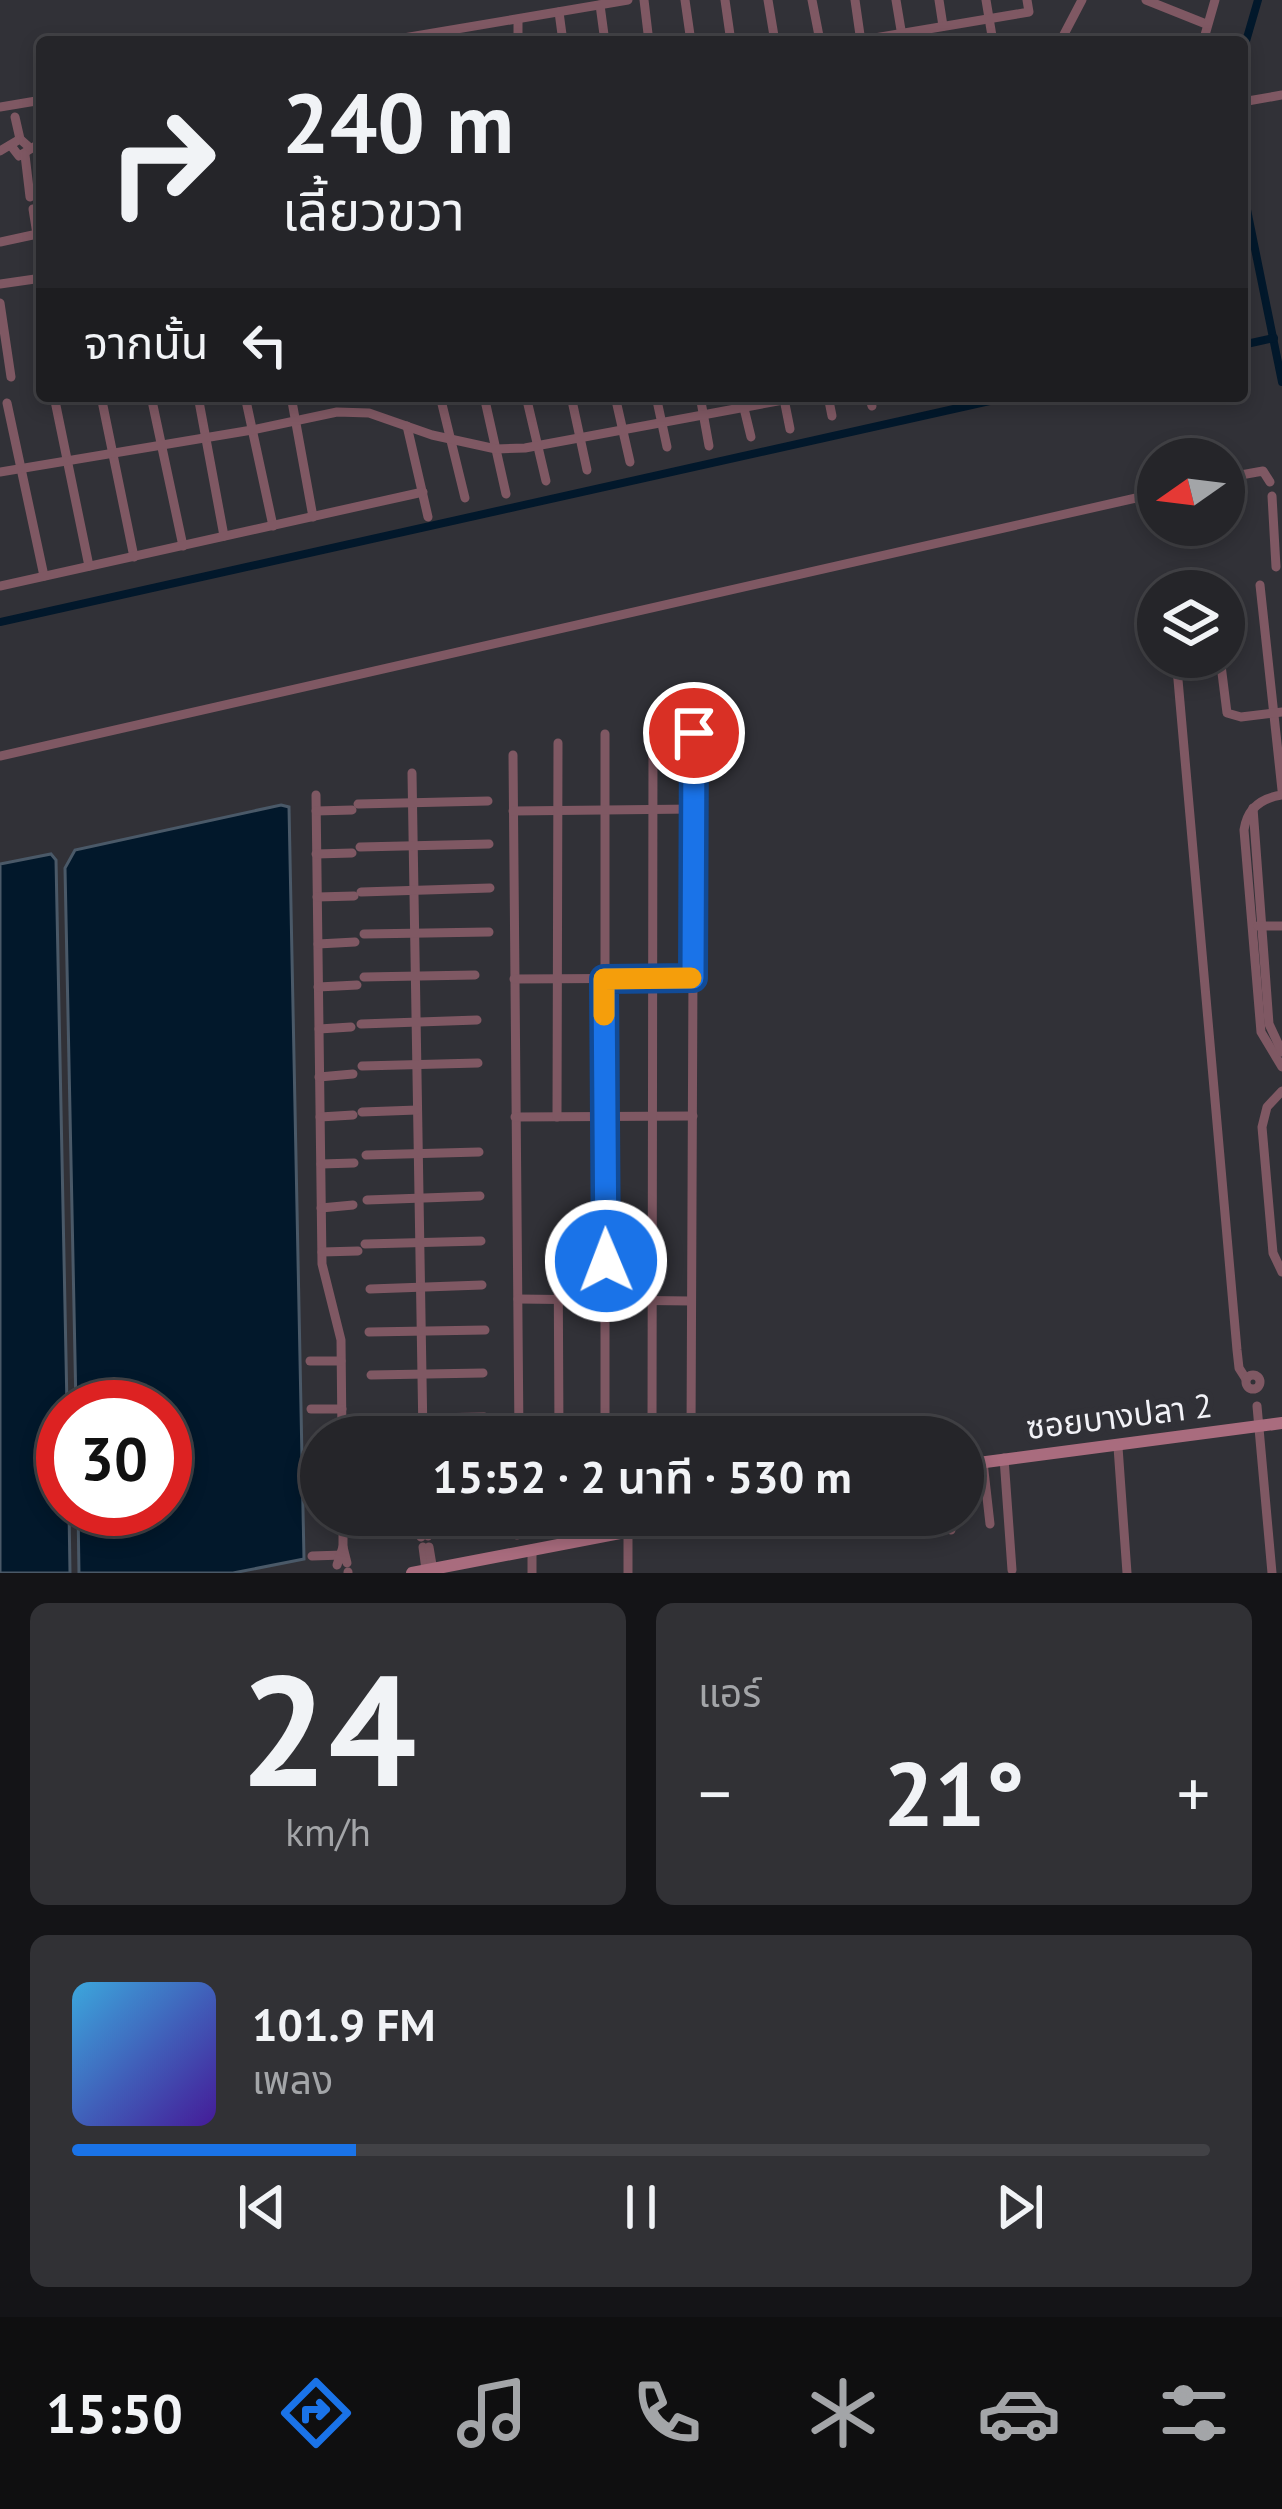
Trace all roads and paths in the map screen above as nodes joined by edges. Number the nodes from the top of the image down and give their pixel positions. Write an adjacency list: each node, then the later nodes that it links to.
1 (628, 0): 15 (street)
2 (644, 0): 25 (street)
3 (685, 0): 26 (street)
4 (725, 0): 27 (street)
5 (768, 0): 28 (street)
6 (812, 0): 29 (street)
7 (855, 0): 30 (street)
8 (896, 0): 31 (street)
9 (939, 0): 20 (street)
10 (986, 0): 17 (street)
11 (1027, 0): 17 (street)
12 (1082, 0): 35 (street)
13 (1146, 0): 19 (street)
14 (1215, 0): 19 (street)
15 (601, 5): 16 (street); 24 (street)
16 (559, 12): 18 (street); 23 (street)
17 (989, 18): 20 (street); 34 (street)
18 (518, 21): 21 (street); 22 (street)
19 (1207, 24): 36 (street)
20 (945, 25): 32 (street); 33 (street)
21 (419, 36)
22 (518, 36)
23 (562, 36)
24 (604, 36)
25 (648, 36)
26 (690, 36)
27 (730, 36)
28 (774, 36)
29 (817, 36)
30 (858, 36)
31 (902, 36)
32 (906, 36)
33 (948, 36)
34 (992, 36)
35 (1063, 36)
36 (1204, 36)
37 (1282, 95): 39 (street)
38 (36, 101): 40 (street)
39 (1248, 101)
40 (0, 107)
41 (15, 118): 43 (street)
42 (36, 143): 43 (street)
43 (21, 147): 44 (street); 45 (street)
44 (0, 151)
45 (36, 221)
46 (36, 235): 47 (street)
47 (0, 242)
48 (36, 279): 49 (street)
49 (0, 284)
50 (0, 303): 51 (street)
51 (11, 377)
52 (55, 402): 89 (street)
53 (102, 402): 88 (street)
54 (152, 402): 83 (street)
55 (199, 402): 80 (street)
56 (246, 402): 78 (street)
57 (292, 402): 73 (street)
58 (442, 402): 81 (street)
59 (485, 402): 87 (street)
60 (527, 402): 85 (street)
61 (572, 402): 82 (street)
62 (616, 402): 76 (street)
63 (658, 402): 74 (street)
64 (701, 402): 71 (street)
65 (742, 402): 70 (street)
66 (773, 402): 70 (street)
67 (785, 402): 77 (street)
68 (829, 402): 72 (street)
69 (7, 403): 91 (street)
70 (744, 410): 71 (street); 79 (street)
71 (703, 412): 74 (street); 84 (street)
72 (832, 416)
73 (295, 419): 75 (street); 78 (street); 102 (street)
74 (662, 420): 76 (street); 86 (street)
75 (406, 426): 81 (street); 97 (street)
76 (623, 429): 82 (street); 90 (street)
77 (790, 429)
78 (251, 430): 80 (street); 104 (street)
79 (751, 437)
80 (204, 438): 83 (street); 105 (street)
81 (451, 438): 87 (street); 100 (street)
82 (581, 440): 85 (street); 92 (street)
83 (159, 446): 88 (street); 106 (street)
84 (709, 446)
85 (538, 447): 87 (street); 95 (street)
86 (667, 447)
87 (496, 449): 98 (street)
88 (111, 454): 89 (street); 107 (street)
89 (64, 461): 91 (street); 108 (street)
90 (630, 462)
91 (19, 469): 93 (street); 110 (street)
92 (587, 470)
93 (0, 472)
94 (1245, 474): 96 (street)
95 (546, 481)
96 (1270, 482)
97 (422, 492): 102 (street); 103 (street)
98 (506, 494)
99 (1272, 496): 109 (street)
100 (465, 498)
101 (1137, 498): 121 (street)
102 (313, 517): 104 (street)
103 (428, 517)
104 (273, 526): 105 (street)
105 (224, 536): 106 (street)
106 (183, 546): 107 (street)
107 (134, 556): 108 (street)
108 (89, 566): 110 (street)
109 (1276, 567)
110 (44, 576): 112 (street)
111 (1260, 585): 115 (street)
112 (0, 586)
113 (1178, 678): 209 (street)
114 (1223, 678): 115 (street)
115 (1278, 713): 123 (street)
116 (694, 733): 128 (street)
117 (605, 734): 130 (street)
118 (652, 740): 127 (street)
119 (558, 742): 129 (street)
120 (512, 755): 132 (street)
121 (0, 756)
122 (412, 773): 126 (street)
123 (1282, 793): 139 (street)
124 (316, 795): 131 (street)
125 (488, 801): 126 (street)
126 (412, 803): 131 (street); 134 (street)
127 (652, 809): 128 (street); 130 (street); 146 (street)
128 (694, 809): 147 (street)
129 (558, 810): 130 (street); 132 (street); 149 (street)
130 (605, 810): 150 (street)
131 (316, 811): 135 (street)
132 (513, 811): 148 (street)
133 (489, 844): 134 (street)
134 (413, 846): 135 (street); 137 (street)
135 (316, 854): 138 (street)
136 (490, 888): 137 (street)
137 (414, 890): 138 (street); 142 (street)
138 (317, 898): 143 (street)
139 (1257, 926): 140 (street); 155 (street); 158 (street)
140 (1282, 926)
141 (489, 932): 142 (street)
142 (415, 933): 143 (street); 145 (street)
143 (318, 944): 151 (street)
144 (475, 975): 145 (street)
145 (415, 976): 151 (street); 153 (street)
146 (652, 978): 147 (street); 150 (street); 163 (street)
147 (693, 978): 164 (street)
148 (514, 979): 149 (street); 166 (street)
149 (557, 979): 150 (street); 167 (street)
150 (604, 979): 162 (street)
151 (318, 987): 154 (street)
152 (477, 1020): 153 (street)
153 (416, 1022): 154 (street); 157 (street)
154 (319, 1029): 159 (street)
155 (1282, 1052)
156 (478, 1063): 157 (street)
157 (417, 1065): 159 (street); 161 (street)
158 (1282, 1067)
159 (320, 1076): 165 (street)
160 (1282, 1091): 182 (street)
161 (417, 1110): 165 (street); 169 (street)
162 (604, 1116): 163 (street); 167 (street); 187 (street)
163 (652, 1116): 164 (street); 189 (street)
164 (692, 1116): 190 (street)
165 (320, 1117): 172 (street)
166 (515, 1117): 167 (street); 186 (street)
167 (557, 1117)
168 (479, 1152): 169 (street)
169 (418, 1154): 170 (street); 174 (street)
170 (366, 1155)
171 (354, 1163): 172 (street)
172 (320, 1164): 177 (street)
173 (480, 1196): 174 (street)
174 (419, 1198): 175 (street); 180 (street)
175 (367, 1199)
176 (353, 1205): 177 (street)
177 (321, 1208): 181 (street)
178 (558, 1232): 188 (street)
179 (481, 1241): 180 (street)
180 (419, 1242): 181 (street); 184 (street)
181 (322, 1252): 194 (street)
182 (1282, 1272)
183 (482, 1286): 184 (street)
184 (420, 1287): 185 (street); 192 (street)
185 (370, 1288)
186 (518, 1299): 188 (street); 203 (street)
187 (607, 1299): 188 (street); 189 (street); 205 (street)
188 (558, 1300): 204 (street)
189 (652, 1300): 190 (street); 206 (street)
190 (692, 1301): 207 (street)
191 (484, 1330): 192 (street)
192 (421, 1331): 193 (street); 197 (street)
193 (370, 1332)
194 (341, 1360): 195 (street); 200 (street)
195 (310, 1361)
196 (483, 1373): 197 (street)
197 (422, 1374): 198 (street); 202 (street)
198 (370, 1375)
199 (311, 1409): 200 (street)
200 (342, 1409): 201 (street)
201 (342, 1416)
202 (422, 1416)
203 (518, 1416)
204 (559, 1416)
205 (605, 1416)
206 (652, 1416)
207 (692, 1416)
208 (1282, 1423): 209 (street, ซอยบางปลา 2)
209 (1258, 1426): 210 (street, ซอยบางปลา 2); 228 (street)
210 (1118, 1447): 211 (street, ซอยบางปลา 2); 227 (street)
211 (1004, 1458): 212 (street, ซอยบางปลา 2); 222 (street)
212 (984, 1462)
213 (984, 1471): 214 (street)
214 (990, 1524)
215 (424, 1536): 223 (street)
216 (596, 1536): 218 (street)
217 (628, 1536): 226 (street)
218 (532, 1549): 220 (street); 225 (street)
219 (312, 1556): 221 (street)
220 (494, 1557): 223 (street); 224 (street)
221 (344, 1561)
222 (1012, 1570)
223 (426, 1571)
224 (492, 1573)
225 (532, 1573)
226 (628, 1573)
227 (1127, 1573)
228 (1272, 1573)

